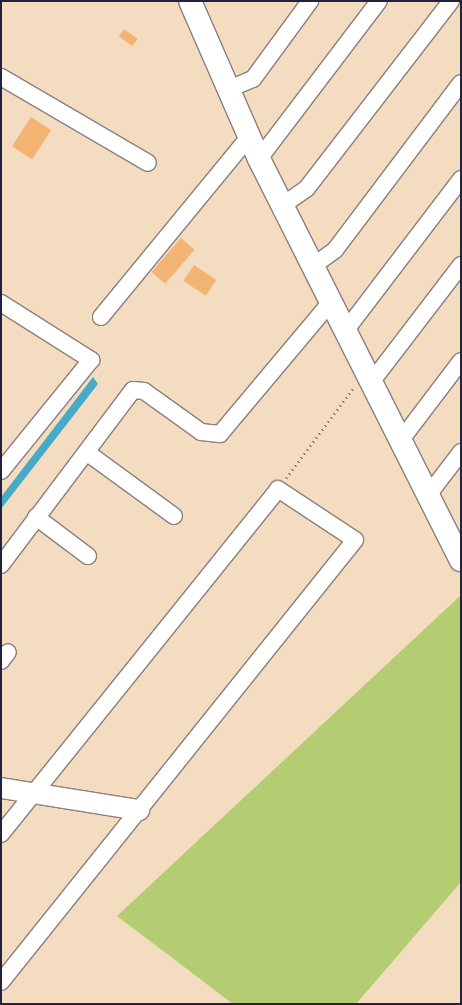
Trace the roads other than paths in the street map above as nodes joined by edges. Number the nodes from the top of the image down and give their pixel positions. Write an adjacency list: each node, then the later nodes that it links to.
1 (190, 1): 7 (main road)
2 (310, 1): 7 (street)
3 (379, 1): 9 (street)
4 (451, 1): 12 (street)
5 (1, 76): 10 (street)
6 (461, 83): 14 (street)
7 (229, 90): 8 (main road)
8 (249, 137): 9 (main road); 17 (street)
9 (259, 159): 12 (main road)
10 (148, 163)
11 (461, 179): 18 (street)
12 (283, 205): 14 (main road)
13 (461, 265): 20 (street)
14 (313, 266): 16 (main road)
15 (1, 303): 24 (street)
16 (330, 303): 18 (main road); 23 (street)
17 (100, 317)
18 (346, 330): 20 (main road)
19 (461, 361): 21 (street)
20 (370, 374): 21 (main road)
21 (402, 440): 25 (main road)
22 (461, 452): 25 (street)
23 (89, 454): 26 (street); 27 (street)
24 (3, 465)
25 (429, 494): 28 (main road)
26 (174, 516)
27 (36, 517): 29 (street); 31 (street)
28 (455, 532): 30 (main road)
29 (88, 556)
30 (461, 560)
31 (1, 565)
32 (1, 788): 33 (street)
33 (33, 794): 34 (street); 34 (street); 35 (street)
34 (139, 810): 36 (street)
35 (1, 834)
36 (1, 982)

